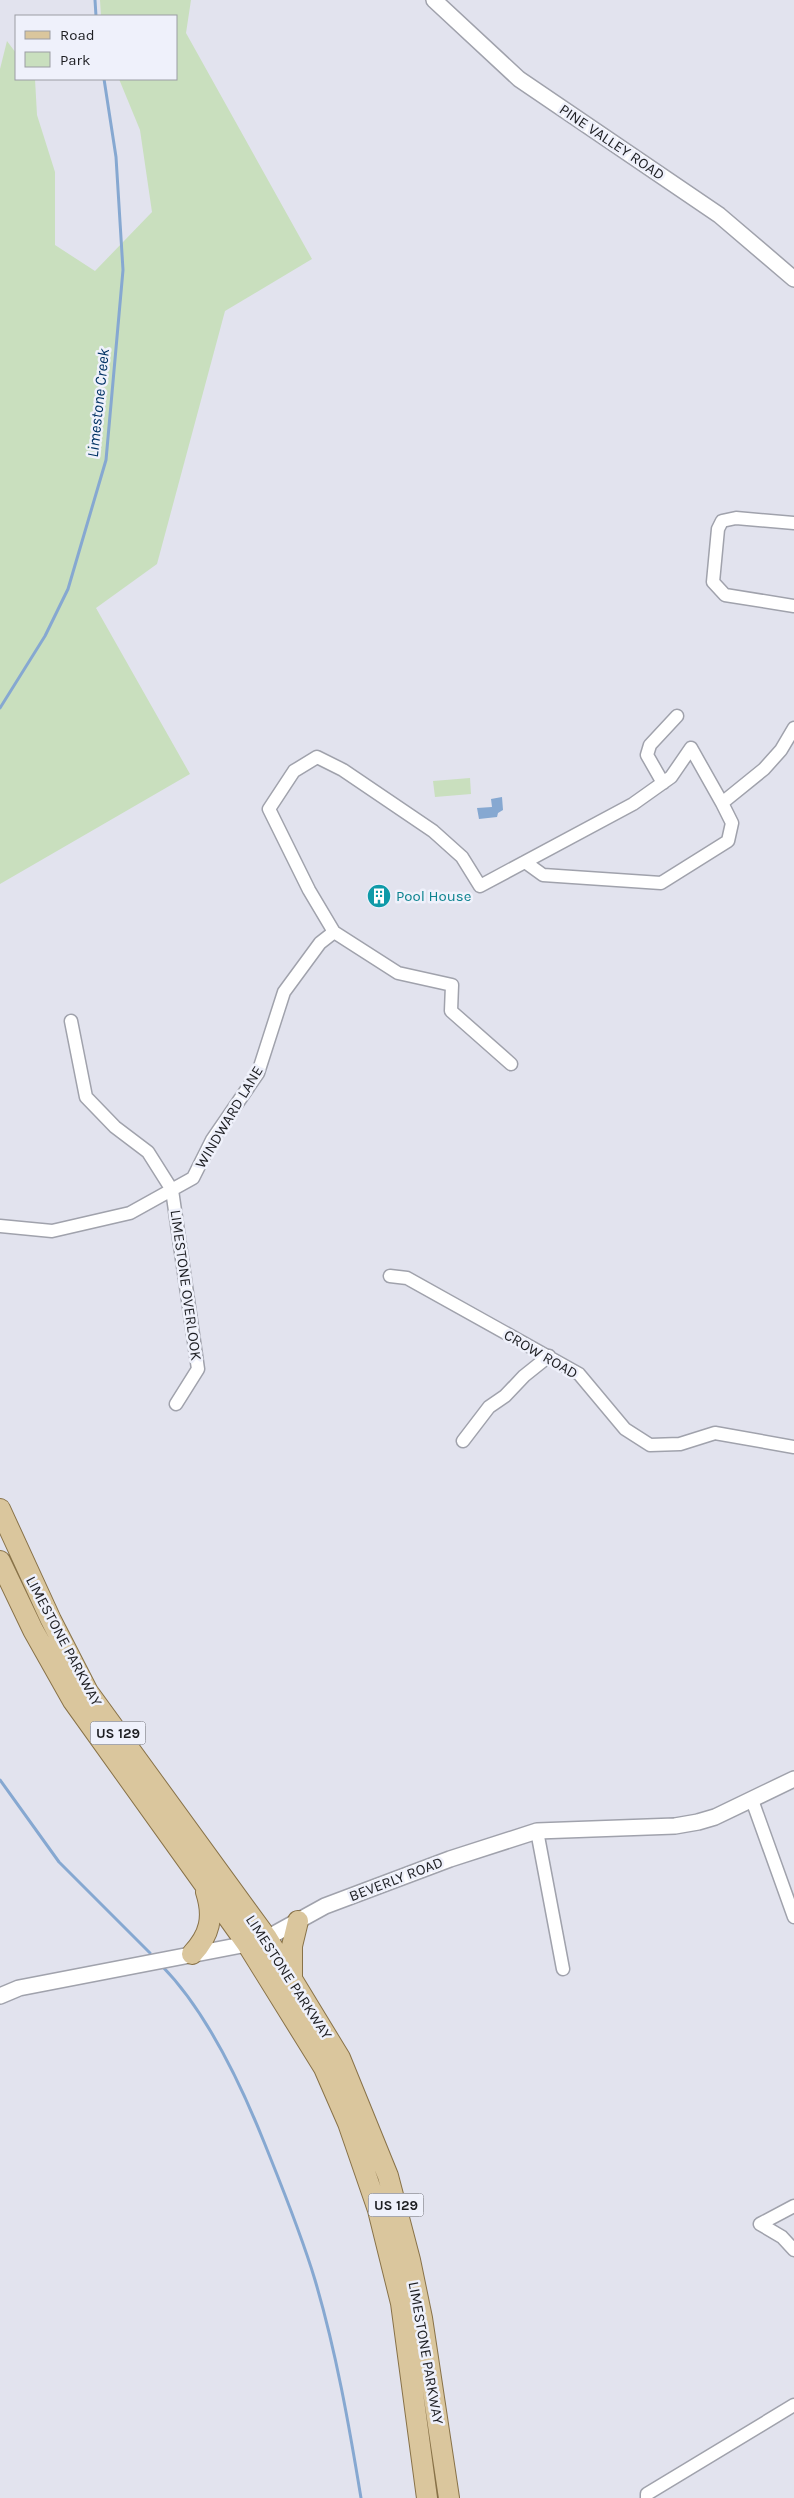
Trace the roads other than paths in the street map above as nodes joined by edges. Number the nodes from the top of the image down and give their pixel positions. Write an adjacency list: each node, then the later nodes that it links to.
1 (434, 0): 2 (street, PINE VALLEY ROAD)
2 (794, 279)
3 (794, 523): 4 (street)
4 (794, 606)
5 (677, 716): 7 (street)
6 (794, 728): 8 (street)
7 (662, 783): 8 (street); 9 (street)
8 (722, 803): 9 (street)
9 (525, 862): 10 (street)
10 (334, 932): 12 (street); 13 (street, WINDWARD LANE)
11 (71, 1021): 13 (street)
12 (511, 1064)
13 (172, 1190): 14 (street, WINDWARD LANE); 17 (street, LIMESTONE OVERLOOK)
14 (0, 1226)
15 (390, 1276): 16 (street, CROW ROAD)
16 (548, 1356): 18 (street); 19 (street, CROW ROAD)
17 (176, 1404)
18 (463, 1441)
19 (794, 1447)
20 (0, 1509): 28 (main road, LIMESTONE PARKWAY / US 129)
21 (0, 1561): 25 (main road, LIMESTONE PARKWAY / US 129)
22 (794, 1779): 23 (street, BEVERLY ROAD)
23 (752, 1800): 24 (street, BEVERLY ROAD); 26 (street)
24 (537, 1832): 27 (street, BEVERLY ROAD); 31 (street)
25 (202, 1881): 29 (main road, LIMESTONE PARKWAY / US 129); 30 (main road)
26 (794, 1917)
27 (298, 1921): 28 (street, BEVERLY ROAD); 32 (main road)
28 (267, 1938): 29 (street, BEVERLY ROAD); 32 (main road, LIMESTONE PARKWAY / US 129)
29 (247, 1944): 30 (street, BEVERLY ROAD); 37 (main road, LIMESTONE PARKWAY / US 129)
30 (192, 1954): 33 (street, BEVERLY ROAD)
31 (563, 1969)
32 (292, 1979): 38 (main road, LIMESTONE PARKWAY / US 129)
33 (0, 1996)
34 (794, 2206): 35 (street)
35 (794, 2250)
36 (794, 2405): 39 (street)
37 (427, 2498)
38 (449, 2498)
39 (647, 2498)

